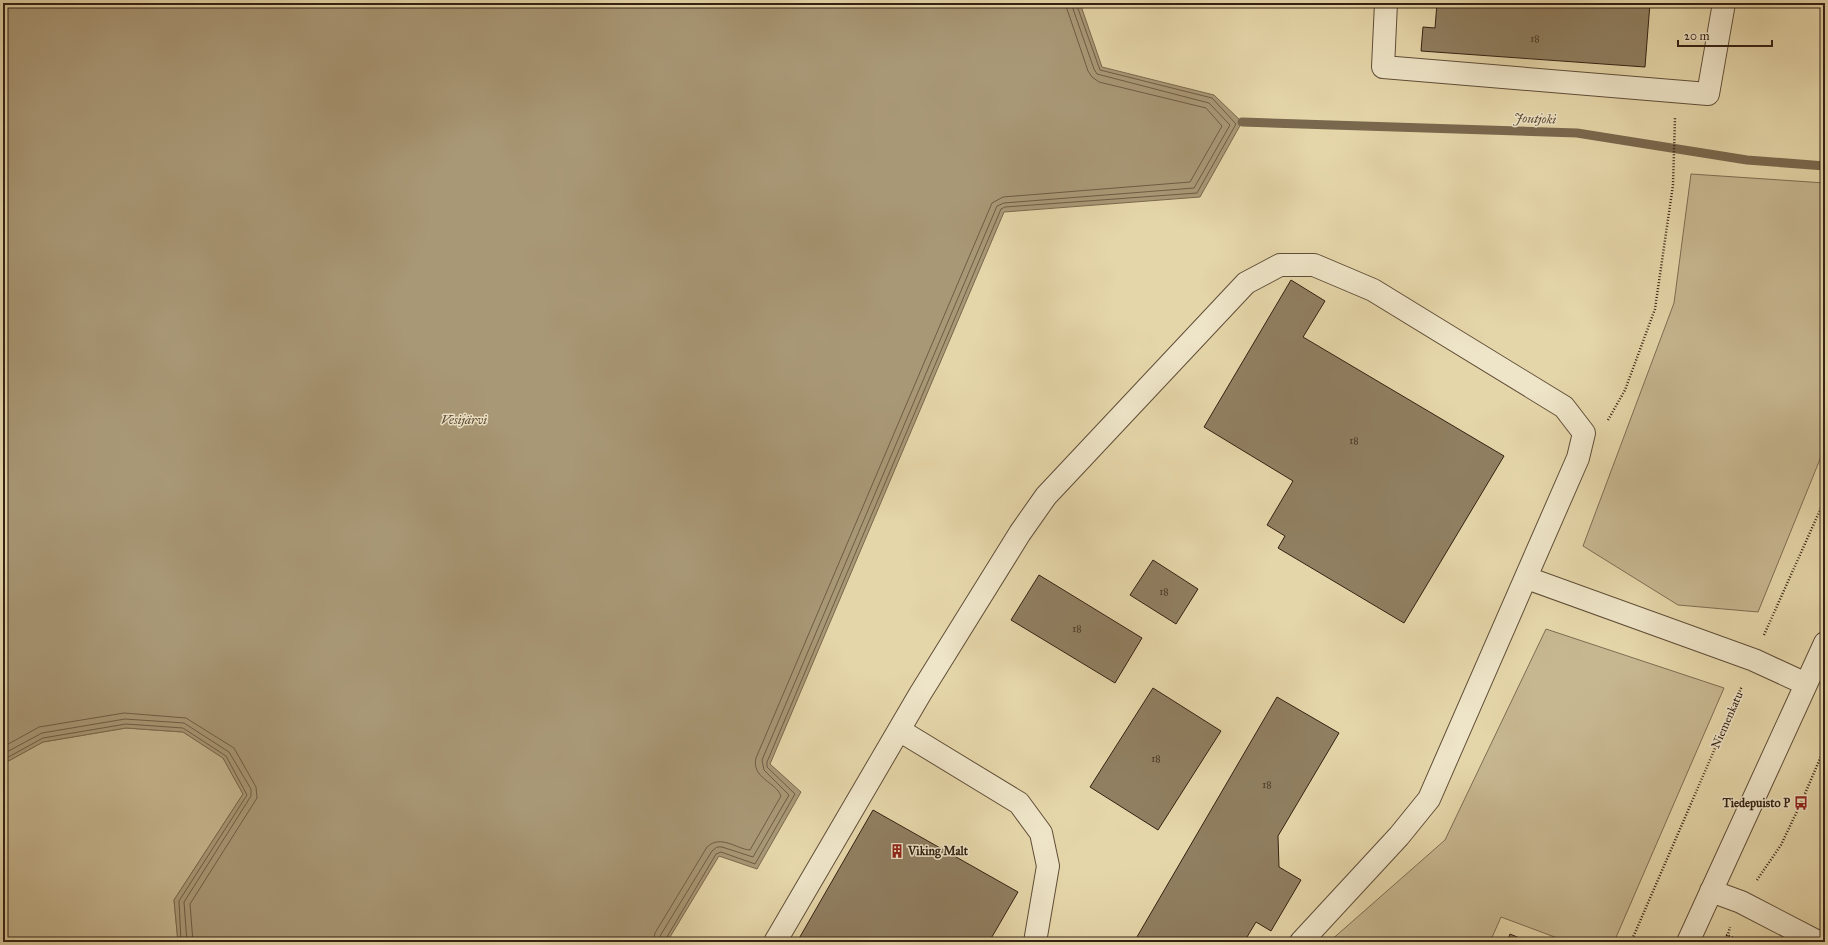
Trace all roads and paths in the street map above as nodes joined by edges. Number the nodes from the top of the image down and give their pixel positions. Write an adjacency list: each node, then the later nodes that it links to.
1 (1386, 3): 2 (street)
2 (1724, 3)
3 (1675, 130): 4 (path)
4 (1584, 433): 6 (street); 10 (street)
5 (1825, 499): 8 (path, Niemenkatu)
6 (1527, 578): 8 (street); 17 (street)
7 (1825, 643): 9 (street)
8 (1754, 660): 9 (street); 18 (path, Niemenkatu)
9 (1806, 684): 12 (street)
10 (899, 730): 15 (street); 16 (street)
11 (1825, 747): 13 (path)
12 (1711, 891): 13 (street); 19 (street)
13 (1741, 902): 14 (path); 22 (street)
14 (1726, 935): 20 (path); 21 (path)
15 (775, 942)
16 (1035, 942)
17 (1301, 942)
18 (1631, 942)
19 (1688, 942)
20 (1726, 942)
21 (1744, 942)
22 (1818, 942)

